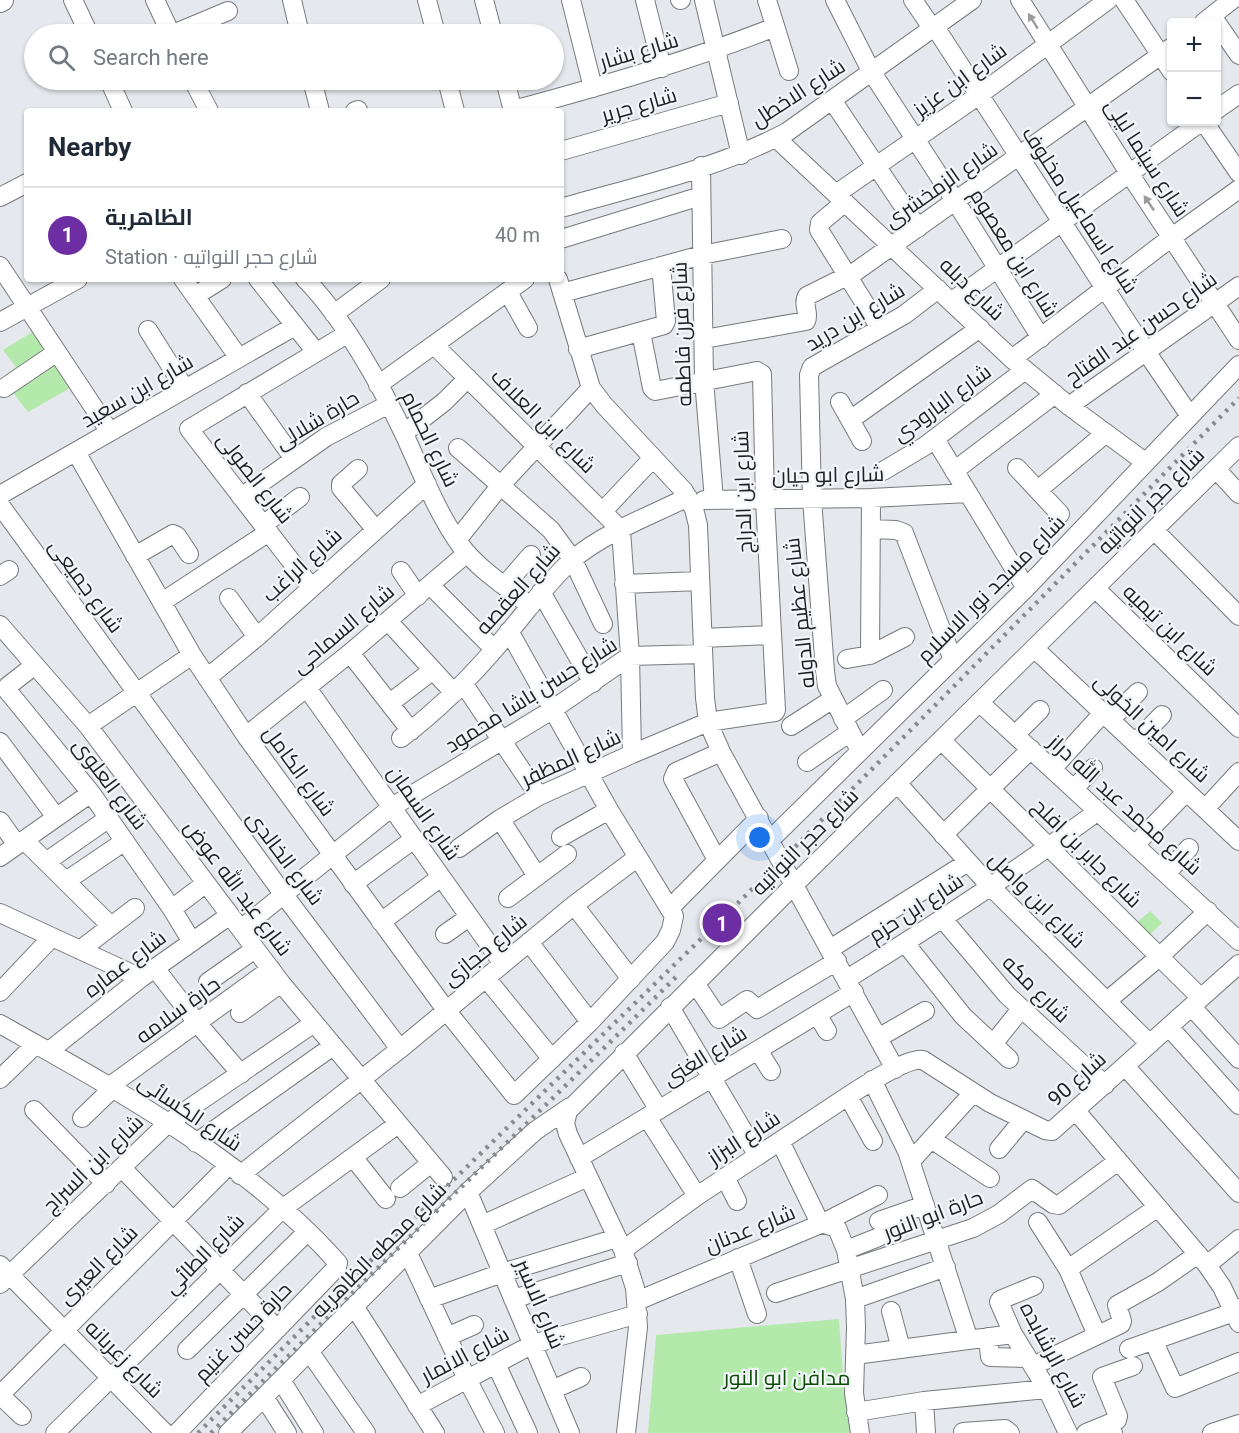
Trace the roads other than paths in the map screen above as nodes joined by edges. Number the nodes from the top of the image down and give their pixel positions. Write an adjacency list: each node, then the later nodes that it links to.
1 (73, 0): 19 (street)
2 (154, 0): 20 (street)
3 (292, 0): 22 (street)
4 (427, 0): 23 (street)
5 (484, 0): 24 (street)
6 (572, 0): 35 (street)
7 (645, 0): 32 (street)
8 (704, 0): 29 (street)
9 (767, 0): 25 (street)
10 (835, 0): 34 (street, شارع ابن معصوم)
11 (913, 0): 26 (street, شارع اسماعيل مخلوف)
12 (972, 0): 26 (street, شارع الاخطل)
13 (1020, 0): 28 (street, شارع سينما ليلى, one-way to 13)
14 (1108, 0): 28 (street, شارع ابن عزيز)
15 (1124, 0): 30 (street)
16 (1232, 0): 18 (street)
17 (228, 11): 21 (street)
18 (1209, 18)
19 (84, 24)
20 (167, 24)
21 (196, 24)
22 (298, 24)
23 (433, 24)
24 (490, 24)
25 (775, 27): 29 (street, شارع بشار); 33 (street)
26 (934, 28): 34 (street, شارع الاخطل); 42 (street, شارع اسماعيل مخلوف)
27 (1221, 34): 31 (street)
28 (1048, 45): 42 (street, شارع ابن عزيز); 52 (street, شارع سينما ليلى)
29 (717, 50): 32 (street, شارع بشار); 44 (street)
30 (1166, 51): 52 (street, شارع الزمخشرى)
31 (1239, 55)
32 (662, 68): 35 (street, شارع بشار)
33 (789, 72)
34 (871, 72): 43 (street, شارع الاخطل); 56 (street, شارع ابن معصوم)
35 (593, 88): 51 (street, شارع بشار)
36 (114, 90): 46 (street)
37 (198, 90): 47 (street)
38 (315, 90): 48 (street)
39 (450, 90): 49 (street)
40 (508, 90): 50 (street)
41 (1239, 94): 45 (street)
42 (980, 95): 56 (street, شارع ابن عزيز); 59 (street, شارع اسماعيل مخلوف)
43 (832, 100): 55 (street, شارع الاخطل); 61 (street)
44 (729, 103): 57 (street, شارع جرير); 58 (street)
45 (1221, 107)
46 (122, 108)
47 (207, 108)
48 (319, 108)
49 (454, 108)
50 (512, 108)
51 (523, 108)
52 (1088, 108): 59 (street, شارع الزمخشرى); 62 (street, شارع سينما ليلى)
53 (1196, 126): 62 (street)
54 (1205, 126): 63 (street)
55 (776, 138): 58 (street, شارع الاخطل); 68 (street, شارع دبله)
56 (916, 140): 61 (street, شارع ابن عزيز); 69 (street, شارع ابن معصوم)
57 (564, 150)
58 (741, 155): 60 (street, شارع الاخطل)
59 (1019, 157): 69 (street, شارع الزمخشرى); 71 (street, شارع اسماعيل مخلوف)
60 (701, 166): 66 (street, شارع فرن فاطمه); 70 (street, شارع الاخطل)
61 (877, 166): 68 (street, شارع ابن عزيز); 72 (street)
62 (1129, 173): 71 (street); 73 (street, شارع سينما ليلى, one-way to 62)
63 (1239, 173)
64 (24, 185): 67 (street)
65 (1239, 189): 73 (street, شارع البارودي)
66 (701, 196): 74 (street); 77 (street, شارع فرن فاطمه)
67 (0, 197)
68 (841, 198): 76 (street, شارع دبله); 81 (street, شارع ابن عزيز)
69 (956, 202): 72 (street, شارع الزمخشرى); 80 (street, شارع ابن معصوم)
70 (564, 207)
71 (1062, 223): 80 (street); 92 (street, شارع اسماعيل مخلوف)
72 (918, 228): 76 (street, شارع الزمخشرى)
73 (1172, 237): 92 (street, شارع البارودي); 96 (street, شارع سينما ليلى)
74 (564, 238)
75 (782, 239): 77 (street)
76 (893, 246): 81 (street, شارع الزمخشرى); 91 (street, شارع دبله)
77 (702, 255): 79 (street); 108 (street, شارع فرن فاطمه)
78 (0, 266): 97 (street)
79 (662, 266): 89 (street); 105 (street)
80 (998, 269): 95 (street); 107 (street, شارع ابن معصوم)
81 (848, 276): 102 (street); 108 (street, شارع الزمخشرى)
82 (73, 282): 97 (street)
83 (185, 282): 94 (street)
84 (217, 282): 94 (street)
85 (260, 282): 100 (street)
86 (307, 282): 98 (street, شارع الحمام)
87 (377, 282): 98 (street)
88 (521, 282): 93 (street)
89 (560, 286): 111 (street)
90 (1239, 286): 96 (street, شارع حسن عبد الفتاح)
91 (938, 289): 95 (street, شارع دبله); 102 (street, شارع ابن دريد)
92 (1105, 289): 107 (street, شارع البارودي); 114 (street, شارع اسماعيل مخلوف)
93 (508, 292): 101 (street); 110 (street)
94 (195, 296): 115 (street)
95 (952, 302): 103 (street, شارع دبله)
96 (1216, 303): 109 (street, شارع سينما ليلى); 114 (street, شارع حسن عبد الفتاح)
97 (27, 307): 99 (street); 112 (street)
98 (334, 315): 106 (street, شارع الحمام)
99 (0, 322)
100 (296, 326): 113 (street); 115 (street, شارع ابن سعيد)
101 (528, 327)
102 (880, 328): 158 (street, شارع ابن دريد)
103 (980, 328): 116 (street, شارع دبله); 129 (street)
104 (148, 330): 123 (street)
105 (641, 332): 111 (street); 119 (street, شارع ابن الدراج)
106 (347, 334): 113 (street); 120 (street, شارع الحمام)
107 (1041, 338): 116 (street, شارع البارودي)
108 (704, 339): 119 (street, شارع فرن فاطمه)
109 (1239, 340)
110 (434, 345): 118 (street, شارع ابن العلاف); 120 (street)
111 (578, 349): 122 (street)
112 (57, 352): 121 (street); 130 (street)
113 (316, 352): 124 (street)
114 (1147, 353): 125 (street, شارع حسن عبد الفتاح); 128 (street, شارع اسماعيل مخلوف)
115 (239, 358): 123 (street, شارع ابن سعيد)
116 (1019, 364): 125 (street, شارع دبله); 133 (street, شارع البارودي)
117 (1239, 365): 128 (street, شارع مسجد نور الاسلام)
118 (468, 378): 131 (street); 135 (street, شارع ابن العلاف)
119 (704, 380): 157 (street, شارع ابن الدراج); 159 (street, شارع فرن فاطمه)
120 (378, 386): 127 (street, شارع الحمام)
121 (4, 388)
122 (591, 388): 135 (street, شارع السماحى); 139 (street)
123 (185, 389): 130 (street, شارع ابن سعيد)
124 (247, 393): 140 (street); 153 (street, شارع الصولى)
125 (1062, 400): 132 (street, شارع دبله); 146 (street, شارع حسن عبد الفتاح)
126 (840, 402): 129 (street)
127 (389, 404): 131 (street, شارع الحمام); 140 (street, حارة شلالى)
128 (1190, 416): 141 (street, شارع مسجد نور الاسلام)
129 (850, 420): 134 (street)
130 (110, 432): 138 (street, شارع ابن سعيد)
131 (404, 433): 147 (street, شارع الحمام)
132 (1106, 433): 141 (street, شارع دبله); 149 (street)
133 (935, 439): 145 (street, شارع البارودي); 146 (street)
134 (862, 441)
135 (536, 446): 148 (street, شارع السماحى); 161 (street, شارع ابن العلاف)
136 (1239, 446): 144 (street, شارع حجر النواتيه)
137 (458, 448): 148 (street)
138 (76, 452): 152 (street, شارع ابن سعيد); 171 (street, شارع الكامل)
139 (653, 458): 156 (street); 161 (street)
140 (294, 459): 153 (street, حارة شلالى)
141 (1145, 462): 178 (street, شارع مسجد نور الاسلام)
142 (1017, 468): 149 (street)
143 (358, 469): 165 (street)
144 (1216, 469): 151 (street); 167 (street, شارع حجر النواتيه)
145 (884, 471)
146 (954, 471): 150 (street)
147 (427, 484): 165 (street, شارع الراغب); 168 (street, شارع الحمام)
148 (500, 486): 168 (street, شارع السماحى); 172 (street)
149 (1038, 490): 162 (street)
150 (968, 493): 155 (street, شارع ابو حيان); 178 (street)
151 (1239, 494)
152 (0, 495)
153 (241, 497): 163 (street, شارع الصولى)
154 (300, 497): 163 (street)
155 (872, 498): 158 (street, شارع ابو حيان); 164 (street)
156 (689, 499): 159 (street, شارع ابو حيان); 166 (street, شارع العقصه); 174 (street)
157 (765, 499): 158 (street, شارع ابو حيان); 159 (street, شارع ابو حيان); 189 (street, شارع ابن الدراج)
158 (812, 499): 210 (street, شارع عظيم الدوله)
159 (714, 500)
160 (0, 505): 209 (street, شارع جميعى)
161 (603, 511): 166 (street, شارع ابن العلاف)
162 (1060, 514)
163 (266, 529): 177 (street, شارع الصولى); 183 (street)
164 (871, 529): 197 (street); 200 (street)
165 (376, 530): 177 (street, شارع الراغب)
166 (621, 530): 172 (street, شارع العقصه); 175 (street)
167 (1154, 530): 179 (street, شارع حجر النواتيه); 184 (street)
168 (462, 547): 176 (street, شارع الحمام); 180 (street, شارع السماحى)
169 (189, 554): 171 (street)
170 (531, 555): 176 (street)
171 (135, 556): 183 (street, شارع الكامل)
172 (573, 560): 182 (street, شارع العقصه); 186 (street)
173 (401, 571): 180 (street)
174 (700, 581): 175 (street); 192 (street)
175 (624, 584): 198 (street)
176 (505, 585): 182 (street, شارع الحمام)
177 (311, 586): 190 (street, شارع الراغب)
178 (1026, 588): 200 (street, شارع مسجد نور الاسلام)
179 (1095, 588): 193 (street, شارع حجر النواتيه); 221 (street, شارع ابن تيميه)
180 (424, 591): 185 (street, شارع السماحى); 194 (street)
181 (230, 598): 190 (street)
182 (535, 599): 188 (street, شارع العقصه); 204 (street)
183 (162, 602): 196 (street, شارع الكامل)
184 (1239, 616)
185 (388, 621): 195 (street, شارع السماحى); 202 (street)
186 (603, 624)
187 (0, 625): 201 (street, شارع عبد الله عوض)
188 (510, 632): 194 (street, شارع العقصه); 213 (street)
189 (772, 635): 192 (street, شارع حسن باشا محمود); 217 (street, شارع ابن الدراج)
190 (257, 637): 203 (street, شارع الراغب)
191 (905, 637): 197 (street)
192 (703, 646): 198 (street, شارع حسن باشا محمود); 217 (street)
193 (1034, 648): 211 (street, شارع حجر النواتيه); 216 (street, شارع امين الخولى)
194 (494, 649): 206 (street, شارع العقصه)
195 (350, 653): 205 (street, شارع السماحى); 212 (street)
196 (192, 655): 203 (street, شارع الكامل); 209 (street)
197 (870, 655): 199 (street)
198 (630, 656): 204 (street, شارع حسن باشا محمود); 231 (street)
199 (847, 659)
200 (953, 660): 229 (street, شارع مسجد نور الاسلام)
201 (35, 665): 219 (street, شارع عبد الله عوض); 241 (street, شارع العلوى)
202 (433, 670): 206 (street); 212 (street)
203 (207, 678): 222 (street, شارع الكامل)
204 (593, 683): 213 (street, شارع حسن باشا محمود)
205 (308, 688): 222 (street, شارع السماحى); 243 (street, شارع السمان)
206 (459, 688): 212 (street, شارع العقصه); 225 (street)
207 (883, 690): 218 (street)
208 (1138, 692): 216 (street)
209 (136, 693): 219 (street); 276 (street, شارع الخالدى)
210 (833, 699): 218 (street, شارع عظيم الدوله); 220 (street)
211 (980, 702): 223 (street, شارع محمد عبد الله دراز); 224 (street, شارع حجر النواتيه)
212 (390, 703)
213 (552, 710): 225 (street, شارع حسن باشا محمود); 236 (street)
214 (1040, 710): 223 (street)
215 (1162, 715): 226 (street)
216 (1107, 717): 226 (street, شارع امين الخولى); 234 (street)
217 (708, 722): 230 (street); 231 (street, شارع المظفر)
218 (847, 725): 229 (street, شارع عظيم الدوله); 232 (street)
219 (88, 726): 272 (street, شارع عبد الله عوض)
220 (791, 726)
221 (1239, 728)
222 (246, 735): 262 (street, شارع الكامل)
223 (1015, 735): 227 (street, شارع محمد عبد الله دراز)
224 (941, 740): 237 (street, شارع حجر النواتيه); 239 (street, شارع جابر بن افلح)
225 (503, 742): 242 (street); 243 (street, شارع حسن باشا محمود)
226 (1135, 743): 240 (street, شارع امين الخولى)
227 (1031, 749): 234 (street, شارع محمد عبد الله دراز); 239 (street)
228 (3, 751): 247 (street)
229 (860, 751): 254 (street, شارع مسجد نور الاسلام)
230 (721, 752): 249 (street); 265 (street)
231 (632, 754): 236 (street, شارع المظفر)
232 (807, 762)
233 (1093, 768): 238 (street)
234 (1052, 769): 238 (street, شارع محمد عبد الله دراز)
235 (1239, 772): 244 (street)
236 (589, 774): 242 (street, شارع المظفر); 245 (street)
237 (897, 783): 252 (street, شارع ابن واصل); 274 (street, شارع حجر النواتيه)
238 (1074, 789): 246 (street, شارع محمد عبد الله دراز)
239 (992, 790): 252 (street); 259 (street, شارع جابر بن افلح)
240 (1186, 792): 244 (street, شارع امين الخولى); 258 (street)
241 (91, 793): 247 (street); 248 (street, شارع العلوى)
242 (540, 796): 250 (street, شارع المظفر)
243 (392, 807): 253 (street, شارع السمان); 262 (street, شارع حسن باشا محمود)
244 (1205, 809): 256 (street, شارع امين الخولى)
245 (609, 810): 264 (street); 269 (street)
246 (1098, 811): 258 (street, شارع محمد عبد الله دراز); 259 (street, شارع ابن حزم)
247 (56, 817): 257 (street)
248 (109, 818): 255 (street, شارع العلوى); 266 (street)
249 (759, 818): 254 (street); 265 (street)
250 (500, 819): 260 (street, شارع المظفر); 269 (street)
251 (0, 821): 257 (street)
252 (943, 835): 267 (street, شارع ابن واصل)
253 (414, 839): 270 (street, شارع السمان); 273 (street)
254 (770, 840): 274 (street)
255 (125, 841): 271 (street); 281 (street, شارع العلوى)
256 (1239, 841)
257 (21, 842): 263 (street); 266 (street)
258 (1135, 845): 268 (street, شارع محمد عبد الله دراز)
259 (1049, 847): 275 (street, شارع ابن حزم); 298 (street, شارع جابر بن افلح)
260 (459, 848)
261 (1189, 848): 268 (street)
262 (332, 856): 273 (street, شارع الكامل); 276 (street, شارع عماره)
263 (0, 857)
264 (638, 857): 278 (street, شارع حجازى); 280 (street)
265 (717, 860): 280 (street)
266 (46, 862): 271 (street)
267 (968, 862): 275 (street, شارع ابن واصل); 297 (street)
268 (1166, 873): 282 (street, شارع محمد عبد الله دراز)
269 (537, 876): 277 (street)
270 (441, 877): 284 (street, شارع السمان); 287 (street)
271 (66, 881): 288 (street)
272 (206, 883): 281 (street); 286 (street, شارع عبد الله عوض)
273 (354, 884): 287 (street, شارع الكامل)
274 (795, 884): 297 (street); 306 (street, شارع حجر النواتيه)
275 (990, 886): 285 (street, شارع ابن حزم); 309 (street, شارع ابن واصل)
276 (284, 895): 286 (street, شارع عماره); 328 (street, شارع الخالدى)
277 (508, 898)
278 (574, 905): 293 (street, شارع حجازى); 304 (street)
279 (135, 908): 288 (street)
280 (670, 908): 304 (street)
281 (172, 909): 292 (street, شارع العلوى)
282 (1208, 911): 291 (street, شارع محمد عبد الله دراز); 298 (street)
283 (0, 913): 290 (street)
284 (470, 917): 289 (street); 299 (street, شارع السمان)
285 (942, 918): 294 (street, شارع ابن حزم); 312 (street, شارع مكه)
286 (235, 922): 292 (street, شارع عماره); 295 (street, شارع عبد الله عوض)
287 (381, 922): 313 (street, شارع الكامل)
288 (111, 926): 296 (street)
289 (446, 934)
290 (52, 937): 296 (street); 308 (street)
291 (1239, 941)
292 (192, 942): 300 (street, شارع عماره)
293 (530, 942): 299 (street, شارع حجازى); 317 (street)
294 (905, 943): 307 (street, شارع ابن حزم); 324 (street)
295 (255, 949): 302 (street, شارع عبد الله عوض); 305 (street)
296 (80, 950): 300 (street)
297 (834, 955): 306 (street); 307 (street)
298 (1159, 957): 309 (street); 310 (street, شارع جابر بن افلح)
299 (503, 964): 303 (street, شارع حجازى)
300 (148, 973): 320 (street); 327 (street, شارع عماره)
301 (1236, 974): 310 (street, شارع 90)
302 (277, 976): 315 (street); 318 (street, شارع عبد الله عوض); 320 (street, حارة سلامه)
303 (486, 978): 313 (street, شارع حجازى); 331 (street)
304 (631, 979): 317 (street)
305 (208, 982)
306 (695, 983): 311 (street, شارع حجر النواتيه)
307 (850, 986): 316 (street, شارع الغنى); 323 (street)
308 (0, 992)
309 (1107, 1001): 325 (street, شارع ابن واصل)
310 (1196, 1002): 321 (street, شارع 90); 333 (street, شارع جابر بن افلح)
311 (670, 1007): 330 (street, شارع حجر النواتيه); 339 (street)
312 (1021, 1008): 324 (street); 342 (street, شارع مكه)
313 (446, 1010): 328 (street, شارع حجازى); 331 (street, شارع الكامل)
314 (926, 1011): 323 (street)
315 (240, 1013)
316 (817, 1014): 322 (street); 329 (street, شارع الغنى)
317 (590, 1022): 331 (street)
318 (314, 1023): 326 (street, شارع عبد الله عوض); 337 (street, شارع ابن السراج)
319 (0, 1024): 327 (street, شارع الكسائى)
320 (198, 1024): 337 (street); 343 (street, حارة سلامه)
321 (1169, 1027): 325 (street, شارع 90); 346 (street)
322 (827, 1031)
323 (878, 1038): 335 (street)
324 (993, 1044): 332 (street)
325 (1150, 1044): 334 (street, شارع 90)
326 (333, 1046): 340 (street, شارع عبد الله عوض); 358 (street)
327 (42, 1048): 338 (street, شارع عماره); 343 (street, شارع الكسائى)
328 (400, 1049): 340 (street, شارع حجازى)
329 (758, 1050): 336 (street); 339 (street, شارع الغنى)
330 (624, 1053): 347 (street, شارع حجر النواتيه); 350 (street)
331 (552, 1059)
332 (1009, 1059)
333 (1239, 1059)
334 (1125, 1066): 342 (street, شارع 90); 372 (street)
335 (895, 1069): 341 (street, شارع البزاز); 344 (street, شارع 90)
336 (771, 1071)
337 (241, 1074): 353 (street, شارع ابن السراج)
338 (0, 1078)
339 (712, 1078): 350 (street, شارع الغنى); 361 (street)
340 (362, 1080): 354 (street, شارع عبد الله عوض); 366 (street, شارع حجازى)
341 (872, 1080): 345 (street, شارع البزاز); 363 (street)
342 (1105, 1085): 349 (street, شارع 90)
343 (112, 1087): 351 (street, حارة سلامه); 353 (street, شارع الكسائى)
344 (973, 1093): 352 (street, شارع 90); 355 (street)
345 (848, 1096): 356 (street, شارع البزاز); 357 (street)
346 (1239, 1105)
347 (570, 1107): 362 (street); 371 (street, شارع محطه الظاهريه)
348 (34, 1110): 370 (street)
349 (1076, 1111): 352 (street, شارع 90); 364 (street)
350 (653, 1114): 362 (street, شارع الغنى); 374 (street)
351 (82, 1118)
352 (1023, 1120): 359 (street)
353 (168, 1123): 358 (street, شارع الكسائى); 365 (street, شارع ابن السراج)
354 (398, 1124): 360 (street, شارع الطائي); 360 (street, شارع عبد الله عوض)
355 (931, 1139): 363 (street); 369 (street)
356 (780, 1141): 361 (street, شارع البزاز); 381 (street)
357 (873, 1141)
358 (196, 1143): 366 (street, شارع الكسائى)
359 (999, 1149)
360 (353, 1156): 378 (street, شارع الطائي)
361 (758, 1156): 368 (street, شارع البزاز)
362 (579, 1158): 367 (street)
363 (911, 1161): 376 (street)
364 (1118, 1161): 377 (street); 385 (street, حارة ابو النور)
365 (122, 1168): 370 (street, شارع ابن السراج); 379 (street)
366 (234, 1170): 378 (street, شارع الكسائى); 379 (street, شارع العيرى)
367 (588, 1177): 382 (street); 388 (street)
368 (725, 1177): 374 (street, شارع البزاز); 375 (street)
369 (990, 1178)
370 (106, 1184): 397 (street, شارع ابن السراج)
371 (468, 1192): 382 (street, شارع الاسير); 387 (street, شارع محطه الظاهريه)
372 (1239, 1193)
373 (878, 1195): 381 (street, شارع عدنان)
374 (697, 1196): 388 (street, شارع البزاز)
375 (737, 1202)
376 (925, 1205): 385 (street); 386 (street)
377 (1158, 1207): 390 (street); 394 (street)
378 (282, 1209): 383 (street, شارع الكسائى); 395 (street, شارع الطائي)
379 (173, 1222): 395 (street); 411 (street, شارع العيرى)
380 (1038, 1222): 394 (street)
381 (823, 1223): 386 (street); 389 (street, شارع عدنان)
382 (482, 1225): 396 (street, شارع الاسير)
383 (307, 1232): 391 (street, شارع الكسائى); 400 (street)
384 (1239, 1239): 390 (street)
385 (938, 1241): 392 (street); 393 (street, حارة ابو النور)
386 (846, 1250): 393 (street)
387 (407, 1251): 401 (street); 404 (street, شارع محطه الظاهريه)
388 (623, 1251): 396 (street); 402 (street); 405 (street)
389 (738, 1258): 405 (street, شارع عدنان); 407 (street)
390 (1203, 1259): 408 (street); 413 (street)
391 (337, 1262): 410 (street, حارة حسن غنيم)
392 (946, 1267): 403 (street); 416 (street)
393 (851, 1269): 399 (street, حارة ابو النور); 403 (street)
394 (1068, 1269): 413 (street)
395 (220, 1270): 400 (street); 427 (street, شارع الطائي)
396 (502, 1273): 401 (street); 402 (street, شارع الاسير)
397 (3, 1275): 411 (street, شارع زعربانه)
398 (1034, 1286): 412 (street, شارع الرشايده)
399 (776, 1293)
400 (243, 1295): 410 (street); 420 (street)
401 (429, 1299): 414 (street)
402 (513, 1299): 418 (street, شارع الاسير)
403 (855, 1299): 422 (street)
404 (354, 1306): 421 (street, شارع محطه الظاهريه); 435 (street)
405 (637, 1308): 418 (street, شارع الانمار); 453 (street)
406 (891, 1311): 419 (street)
407 (757, 1314)
408 (1237, 1314): 417 (street)
409 (474, 1325): 414 (street)
410 (277, 1329): 445 (street, حارة حسن غنيم)
411 (64, 1331): 427 (street, شارع زعربانه); 432 (street, شارع العيرى)
412 (1013, 1334): 415 (street); 423 (street, شارع الرشايده)
413 (1097, 1335): 423 (street)
414 (447, 1337): 428 (street)
415 (988, 1337): 416 (street); 423 (street)
416 (969, 1340): 419 (street)
417 (1153, 1340): 424 (street); 440 (street)
418 (533, 1344): 425 (street, شارع الانمار); 431 (street, شارع الاسير)
419 (901, 1348): 422 (street)
420 (187, 1350)
421 (309, 1351): 429 (street, شارع محطه الظاهريه); 448 (street)
422 (855, 1355): 436 (street)
423 (1029, 1362): 430 (street, شارع الرشايده)
424 (1239, 1362)
425 (496, 1364): 428 (street, شارع الانمار); 439 (street)
426 (581, 1377): 431 (street)
427 (111, 1378): 441 (street, شارع زعربانه); 444 (street, شارع الطائي)
428 (467, 1379): 435 (street, شارع الانمار); 450 (street)
429 (281, 1380): 433 (street, شارع محطه الظاهريه); 447 (street)
430 (1047, 1389): 434 (street); 457 (street, شارع الرشايده)
431 (552, 1390): 452 (street, شارع الاسير)
432 (0, 1395): 437 (street)
433 (264, 1397): 442 (street, شارع محطه الظاهريه); 446 (street)
434 (924, 1401): 436 (street); 455 (street)
435 (417, 1406): 449 (street)
436 (856, 1412): 454 (street)
437 (22, 1416)
438 (1239, 1424): 459 (street)
439 (526, 1428): 451 (street)
440 (1111, 1429): 458 (street)
441 (157, 1430)
442 (235, 1430)
443 (963, 1432): 456 (street)
444 (55, 1433)
445 (177, 1433)
446 (287, 1433)
447 (314, 1433)
448 (366, 1433)
449 (435, 1433)
450 (495, 1433)
451 (506, 1433)
452 (570, 1433)
453 (626, 1433)
454 (860, 1433)
455 (926, 1433)
456 (1010, 1433)
457 (1068, 1433)
458 (1086, 1433)
459 (1212, 1433)

